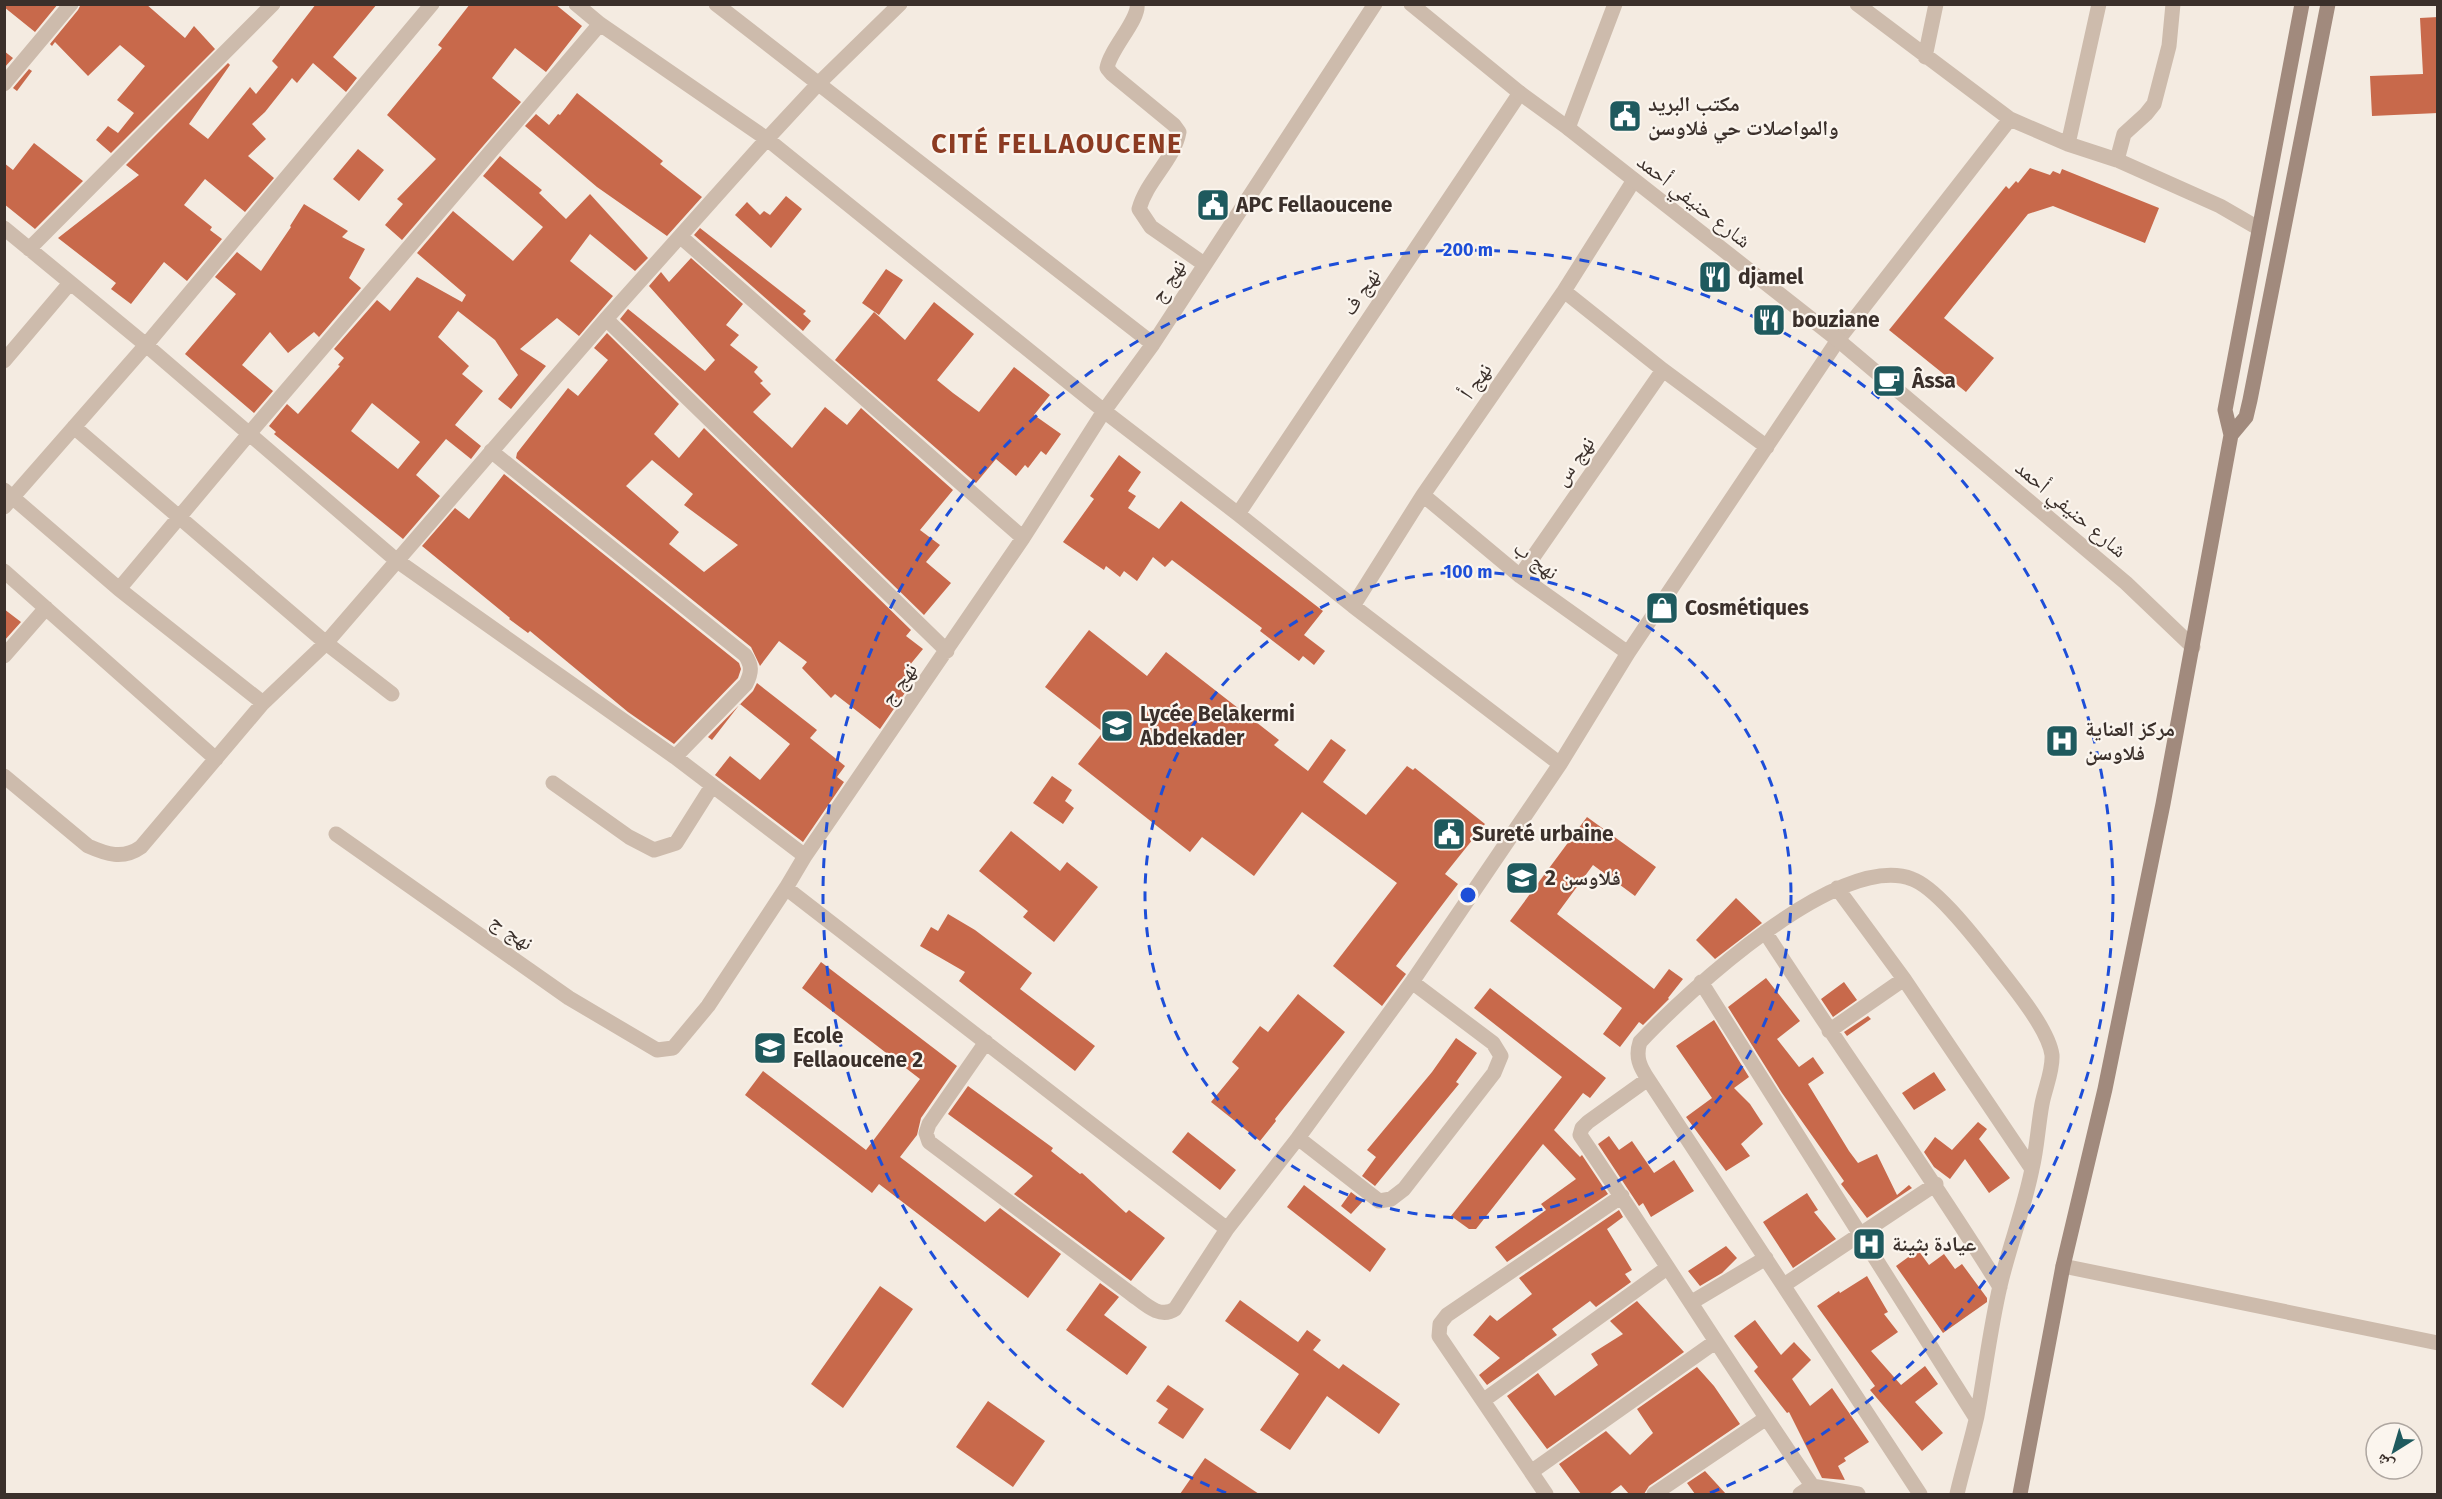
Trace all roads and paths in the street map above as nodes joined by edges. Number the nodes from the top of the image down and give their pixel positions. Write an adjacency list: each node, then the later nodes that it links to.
1 (71, 4): 19 (street)
2 (273, 4): 31 (street)
3 (432, 4): 38 (street)
4 (576, 4): 17 (street)
5 (716, 4): 20 (street)
6 (900, 4): 20 (street)
7 (1137, 4): 32 (street)
8 (1375, 4): 32 (street, نهج ج)
9 (1615, 4): 23 (street)
10 (1857, 4): 18 (street)
11 (1936, 4): 18 (street)
12 (2099, 4): 25 (street)
13 (2173, 4): 26 (street)
14 (2302, 4): 29 (main road)
15 (2328, 4): 44 (main road)
16 (1420, 8): 21 (street, شارع حنيفي أحمد)
17 (600, 24): 24 (street); 43 (street)
18 (1925, 57): 22 (street)
19 (4, 84)
20 (818, 84): 24 (street); 37 (street)
21 (1520, 93): 23 (street, شارع حنيفي أحمد); 49 (street, نهج ف)
22 (2010, 119): 25 (street); 36 (street)
23 (1568, 128): 27 (street, شارع حنيفي أحمد)
24 (767, 139): 30 (street); 41 (street)
25 (2068, 144): 26 (street)
26 (2117, 160): 29 (street)
27 (1634, 180): 34 (street, نهج أ); 36 (street, شارع حنيفي أحمد)
28 (4, 228): 31 (street)
29 (2258, 228): 44 (main road)
30 (681, 237): 35 (street); 51 (street)
31 (29, 249): 33 (street)
32 (1204, 264): 37 (street, نهج ج)
33 (70, 283): 38 (street); 39 (street)
34 (1564, 291): 40 (street); 47 (street, نهج أ)
35 (606, 319): 46 (street); 60 (street)
36 (1838, 340): 45 (street); 59 (street, شارع حنيفي أحمد)
37 (1153, 344): 41 (street, نهج ج)
38 (146, 345): 42 (street); 43 (street)
39 (4, 361)
40 (1663, 370): 45 (street); 54 (street, نهج س)
41 (1104, 411): 49 (street); 51 (street, نهج ج)
42 (74, 427): 48 (street); 50 (street)
43 (248, 435): 50 (street); 52 (street)
44 (2231, 435): 59 (main road)
45 (1767, 447): 61 (street)
46 (491, 451): 52 (street); 65 (street)
47 (1423, 495): 54 (street, نهج ب); 56 (street, نهج أ)
48 (7, 499): 55 (street)
49 (1238, 514): 56 (street)
50 (180, 518): 55 (street); 58 (street)
51 (1023, 538): 60 (street, نهج ج)
52 (396, 560): 58 (street); 65 (street)
53 (4, 571): 57 (street)
54 (1520, 576): 61 (street, نهج ب)
55 (119, 589): 64 (street)
56 (1353, 606): 67 (street)
57 (46, 608): 62 (street); 66 (street)
58 (326, 643): 63 (street); 64 (street)
59 (2193, 647): 89 (main road)
60 (947, 651): 72 (street, نهج ج)
61 (1628, 653): 67 (street)
62 (4, 656)
63 (392, 694)
64 (263, 703): 66 (street)
65 (675, 757): 70 (street)
66 (216, 759): 68 (street)
67 (1560, 764): 77 (street)
68 (4, 776)
69 (553, 783): 70 (street)
70 (712, 786): 72 (street)
71 (336, 834): 73 (street, نهج ج)
72 (805, 856): 73 (street, نهج ج)
73 (786, 888): 80 (street)
74 (1838, 888): 75 (street); 76 (street); 83 (street)
75 (1765, 932): 78 (street); 79 (street)
76 (1904, 979): 79 (street); 83 (street)
77 (1412, 982): 82 (street); 82 (street)
78 (1701, 982): 81 (street); 87 (street)
79 (1829, 1031): 84 (street)
80 (986, 1042): 86 (street); 86 (street)
81 (1648, 1079): 85 (street); 88 (street)
82 (1298, 1138): 86 (street)
83 (2032, 1169): 92 (street)
84 (1936, 1184): 87 (street); 92 (street)
85 (1622, 1196): 90 (street); 96 (street)
86 (1227, 1229)
87 (1859, 1233): 91 (street); 97 (street)
88 (1766, 1258): 91 (street); 93 (street)
89 (2063, 1266): 95 (street); 106 (main road)
90 (1667, 1268): 93 (street); 96 (street)
91 (1784, 1285): 104 (street)
92 (2000, 1287): 97 (street)
93 (1692, 1302): 94 (street)
94 (1715, 1342): 98 (street); 99 (street)
95 (2438, 1343)
96 (1484, 1400): 99 (street)
97 (1976, 1418): 105 (street)
98 (1765, 1419): 100 (street); 102 (street)
99 (1531, 1472): 101 (street)
100 (1810, 1492): 103 (street)
101 (1546, 1494)
102 (1653, 1494)
103 (1858, 1494)
104 (1920, 1494)
105 (1957, 1494)
106 (2020, 1494)

